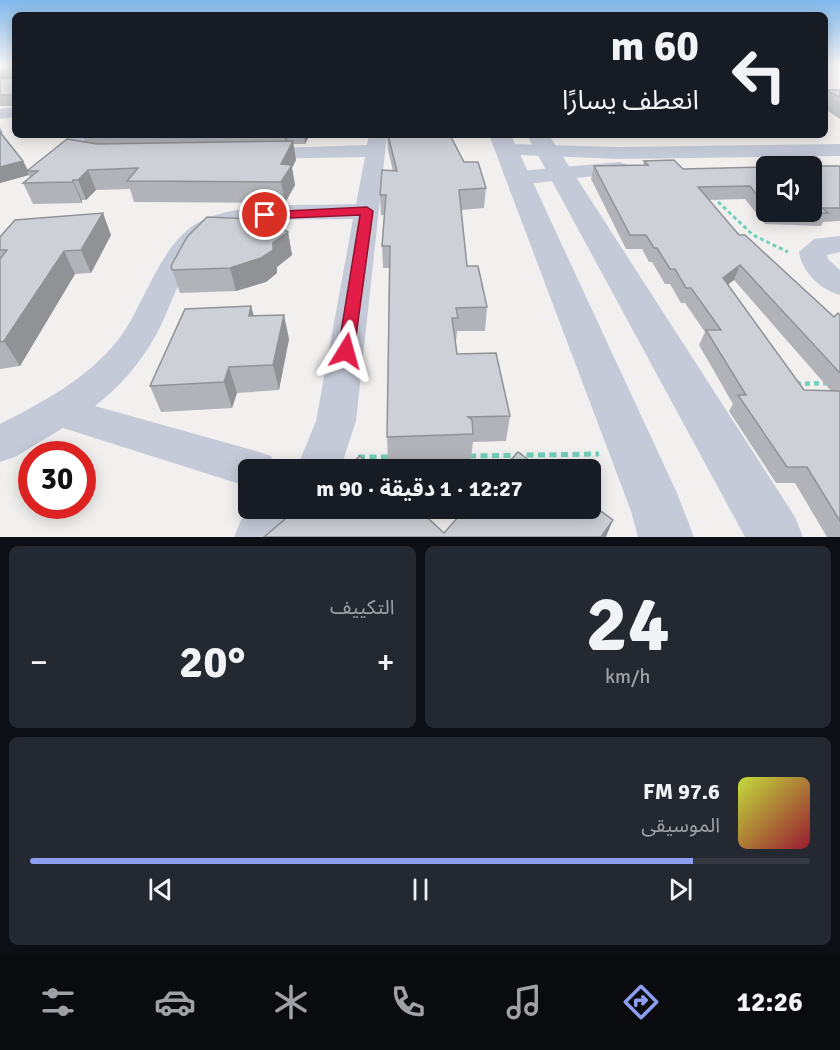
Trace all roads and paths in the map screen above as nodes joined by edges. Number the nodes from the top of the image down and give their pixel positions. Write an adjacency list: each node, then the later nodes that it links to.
1 (76, 138): 6 (street)
2 (376, 143): 4 (street); 9 (street)
3 (840, 150): 5 (street)
4 (234, 153)
5 (529, 154): 8 (street); 17 (street); 26 (street)
6 (128, 155)
7 (840, 162): 8 (street)
8 (679, 165): 11 (path)
9 (367, 211): 15 (street); 20 (street)
10 (840, 244): 11 (street)
11 (814, 262): 12 (street)
12 (840, 286)
13 (840, 382): 14 (path)
14 (794, 384)
15 (58, 411): 16 (street); 22 (street)
16 (0, 444)
17 (634, 454): 18 (path); 25 (street)
18 (455, 456)
19 (396, 457): 21 (path)
20 (322, 459)
21 (374, 459)
22 (238, 465)
23 (277, 519): 24 (street)
24 (258, 537)
25 (666, 537)
26 (775, 537)

